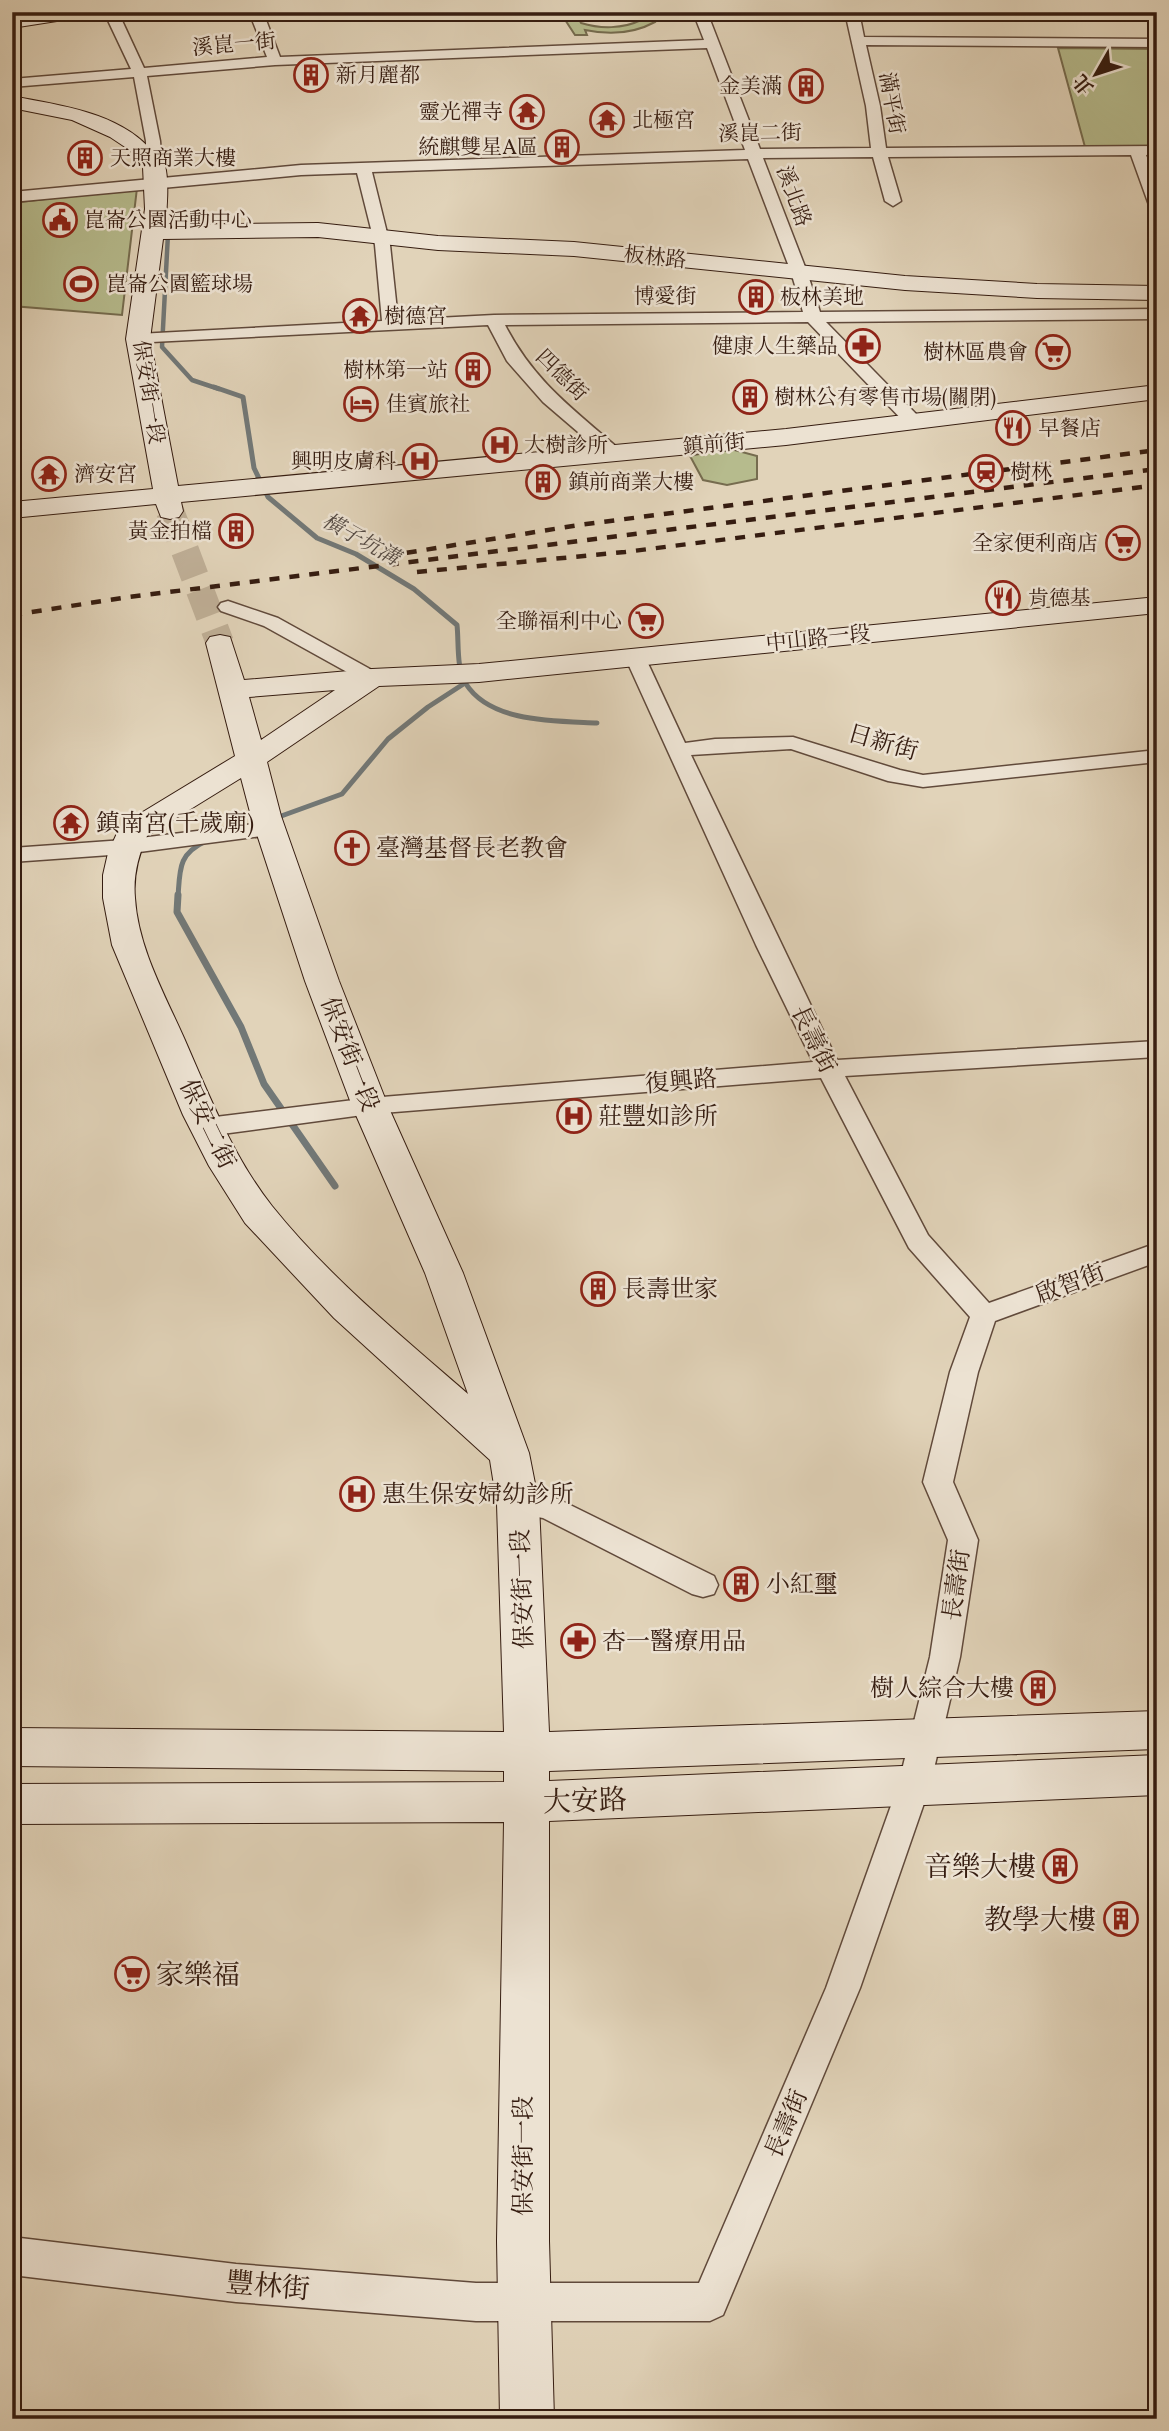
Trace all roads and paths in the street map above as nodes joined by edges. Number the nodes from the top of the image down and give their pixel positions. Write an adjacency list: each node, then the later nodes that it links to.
1 (45, 12): 7 (street)
2 (76, 12): 7 (street)
3 (111, 12): 12 (street)
4 (699, 12): 10 (street, 溪北路)
5 (852, 12): 8 (street, 滿平街)
6 (259, 19): 11 (street)
7 (12, 20)
8 (858, 41): 9 (street); 17 (street, 滿平街)
9 (1157, 43)
10 (711, 44): 11 (street, 溪崑一街); 18 (street, 溪北路)
11 (275, 61): 12 (street, 溪崑一街)
12 (140, 74): 13 (street, 溪崑一街); 20 (street)
13 (12, 83)
14 (12, 103): 20 (street)
15 (1137, 150): 16 (street, 溪崑二街); 17 (street, 溪崑二街); 23 (street)
16 (1157, 150)
17 (879, 153): 18 (street, 溪崑二街); 22 (street, 滿平街)
18 (755, 154): 19 (street, 溪崑二街); 26 (street, 溪北路)
19 (363, 168): 20 (street, 溪崑二街); 25 (street)
20 (154, 175): 21 (street, 溪崑二街); 24 (street, 保安街一段)
21 (12, 197)
22 (893, 201)
23 (1157, 205)
24 (153, 232): 25 (street, 板林路); 33 (street, 保安街一段)
25 (383, 237): 26 (street, 板林路); 31 (street)
26 (799, 272): 27 (street, 板林路); 29 (street, 溪北路)
27 (1157, 293)
28 (1157, 314): 29 (street, 博愛街)
29 (813, 318): 30 (street, 博愛街); 35 (street)
30 (494, 320): 31 (street, 博愛街); 36 (street, 四德街)
31 (390, 325): 32 (street, 博愛街)
32 (175, 336): 33 (street)
33 (142, 338): 37 (street, 保安街一段)
34 (1157, 392): 35 (street, 鎮前街)
35 (915, 423): 36 (street, 鎮前街)
36 (612, 452): 37 (street, 鎮前街)
37 (168, 502): 38 (street, 鎮前街)
38 (12, 510)
39 (1157, 605): 42 (street, 中山路一段)
40 (228, 607): 43 (street)
41 (220, 643): 44 (street, 保安街一段)
42 (635, 657): 43 (street, 中山路一段); 45 (street, 長壽街)
43 (372, 678): 44 (street, 中山路一段); 47 (street)
44 (232, 690): 47 (street, 保安街一段)
45 (678, 750): 46 (street, 日新街); 52 (street, 長壽街)
46 (1157, 756)
47 (250, 760): 48 (street, 保安街一段); 49 (street)
48 (268, 823): 49 (street); 53 (street, 保安街一段)
49 (124, 847): 50 (street); 54 (street, 保安二街)
50 (12, 855)
51 (1157, 1049): 52 (street, 復興路)
52 (828, 1069): 53 (street, 復興路); 56 (street, 長壽街)
53 (370, 1106): 54 (street, 復興路); 57 (street, 保安街一段)
54 (207, 1127): 57 (street, 保安二街)
55 (1157, 1252): 56 (street, 啟智街)
56 (984, 1315): 61 (street, 長壽街)
57 (509, 1453): 58 (street, 保安街一段)
58 (518, 1504): 59 (street); 63 (street, 保安街一段)
59 (703, 1585)
60 (1157, 1730): 61 (street, 大安路)
61 (927, 1738): 63 (street, 大安路); 65 (street, 長壽街)
62 (12, 1747): 63 (street, 大安路)
63 (527, 1752): 66 (street, 保安街一段)
64 (1157, 1775): 65 (street, 大安路)
65 (914, 1786): 66 (street, 大安路); 69 (street, 長壽街)
66 (527, 1802): 67 (street, 大安路); 69 (street, 保安街一段)
67 (12, 1804)
68 (12, 2256): 69 (street, 豐林街)
69 (524, 2302): 70 (street, 保安街一段)
70 (527, 2419)

